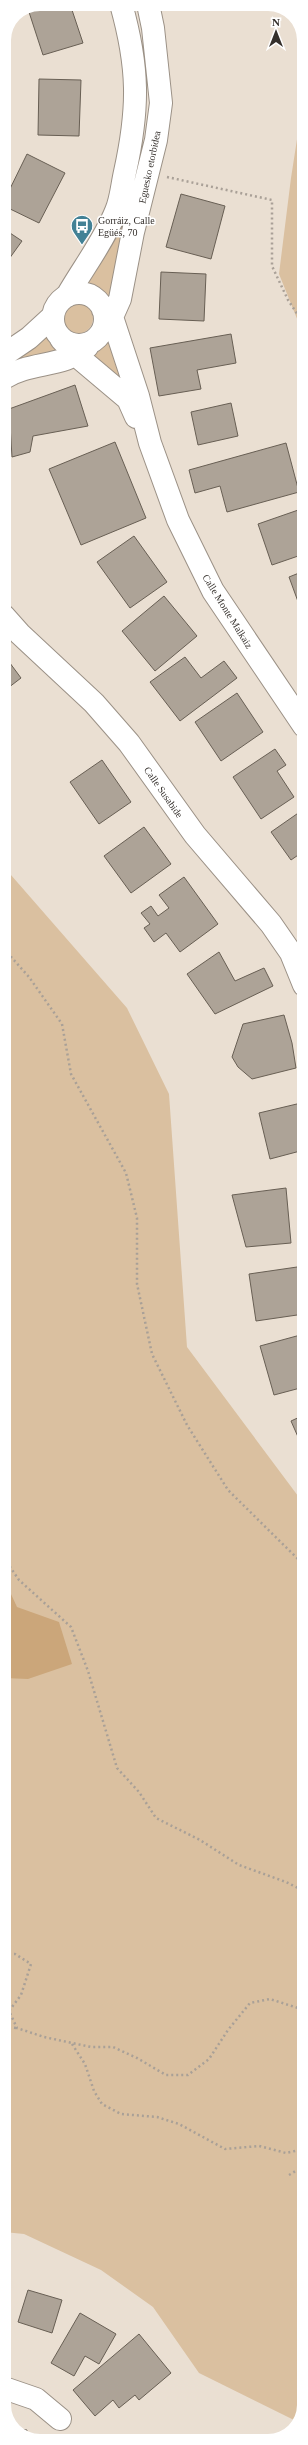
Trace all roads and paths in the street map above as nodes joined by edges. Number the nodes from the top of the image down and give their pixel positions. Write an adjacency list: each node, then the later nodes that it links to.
1 (123, 11): 4 (street)
2 (149, 11): 3 (street, Eguesko etorbidea)
3 (149, 173): 5 (path); 7 (street, Eguesko etorbidea)
4 (67, 296): 6 (street); 7 (street)
5 (297, 314)
6 (53, 316): 8 (street); 9 (street)
7 (105, 322): 8 (street); 11 (street, Eguesko etorbidea); 14 (street, Calle Monte Malkaiz)
8 (59, 337): 11 (street, Calle Monte Malkaiz)
9 (29, 338): 10 (street); 12 (street)
10 (11, 350)
11 (77, 356): 13 (street, Eguesko etorbidea); 14 (street, Calle Monte Malkaiz)
12 (11, 360)
13 (11, 375)
14 (150, 443): 16 (street, Calle Monte Malkaiz)
15 (11, 624): 18 (street, Calle Susabide)
16 (297, 716)
17 (11, 956): 19 (path)
18 (297, 968)
19 (297, 1558)
20 (11, 1568): 21 (path)
21 (297, 1888)
22 (11, 1954): 23 (path)
23 (11, 2008)
24 (297, 2008): 28 (path)
25 (11, 2015): 27 (path)
26 (11, 2028): 27 (path)
27 (17, 2028): 28 (path)
28 (72, 2044): 29 (path)
29 (297, 2151)
30 (297, 2170): 31 (path)
31 (289, 2175)
32 (11, 2390): 33 (street)
33 (60, 2419)

